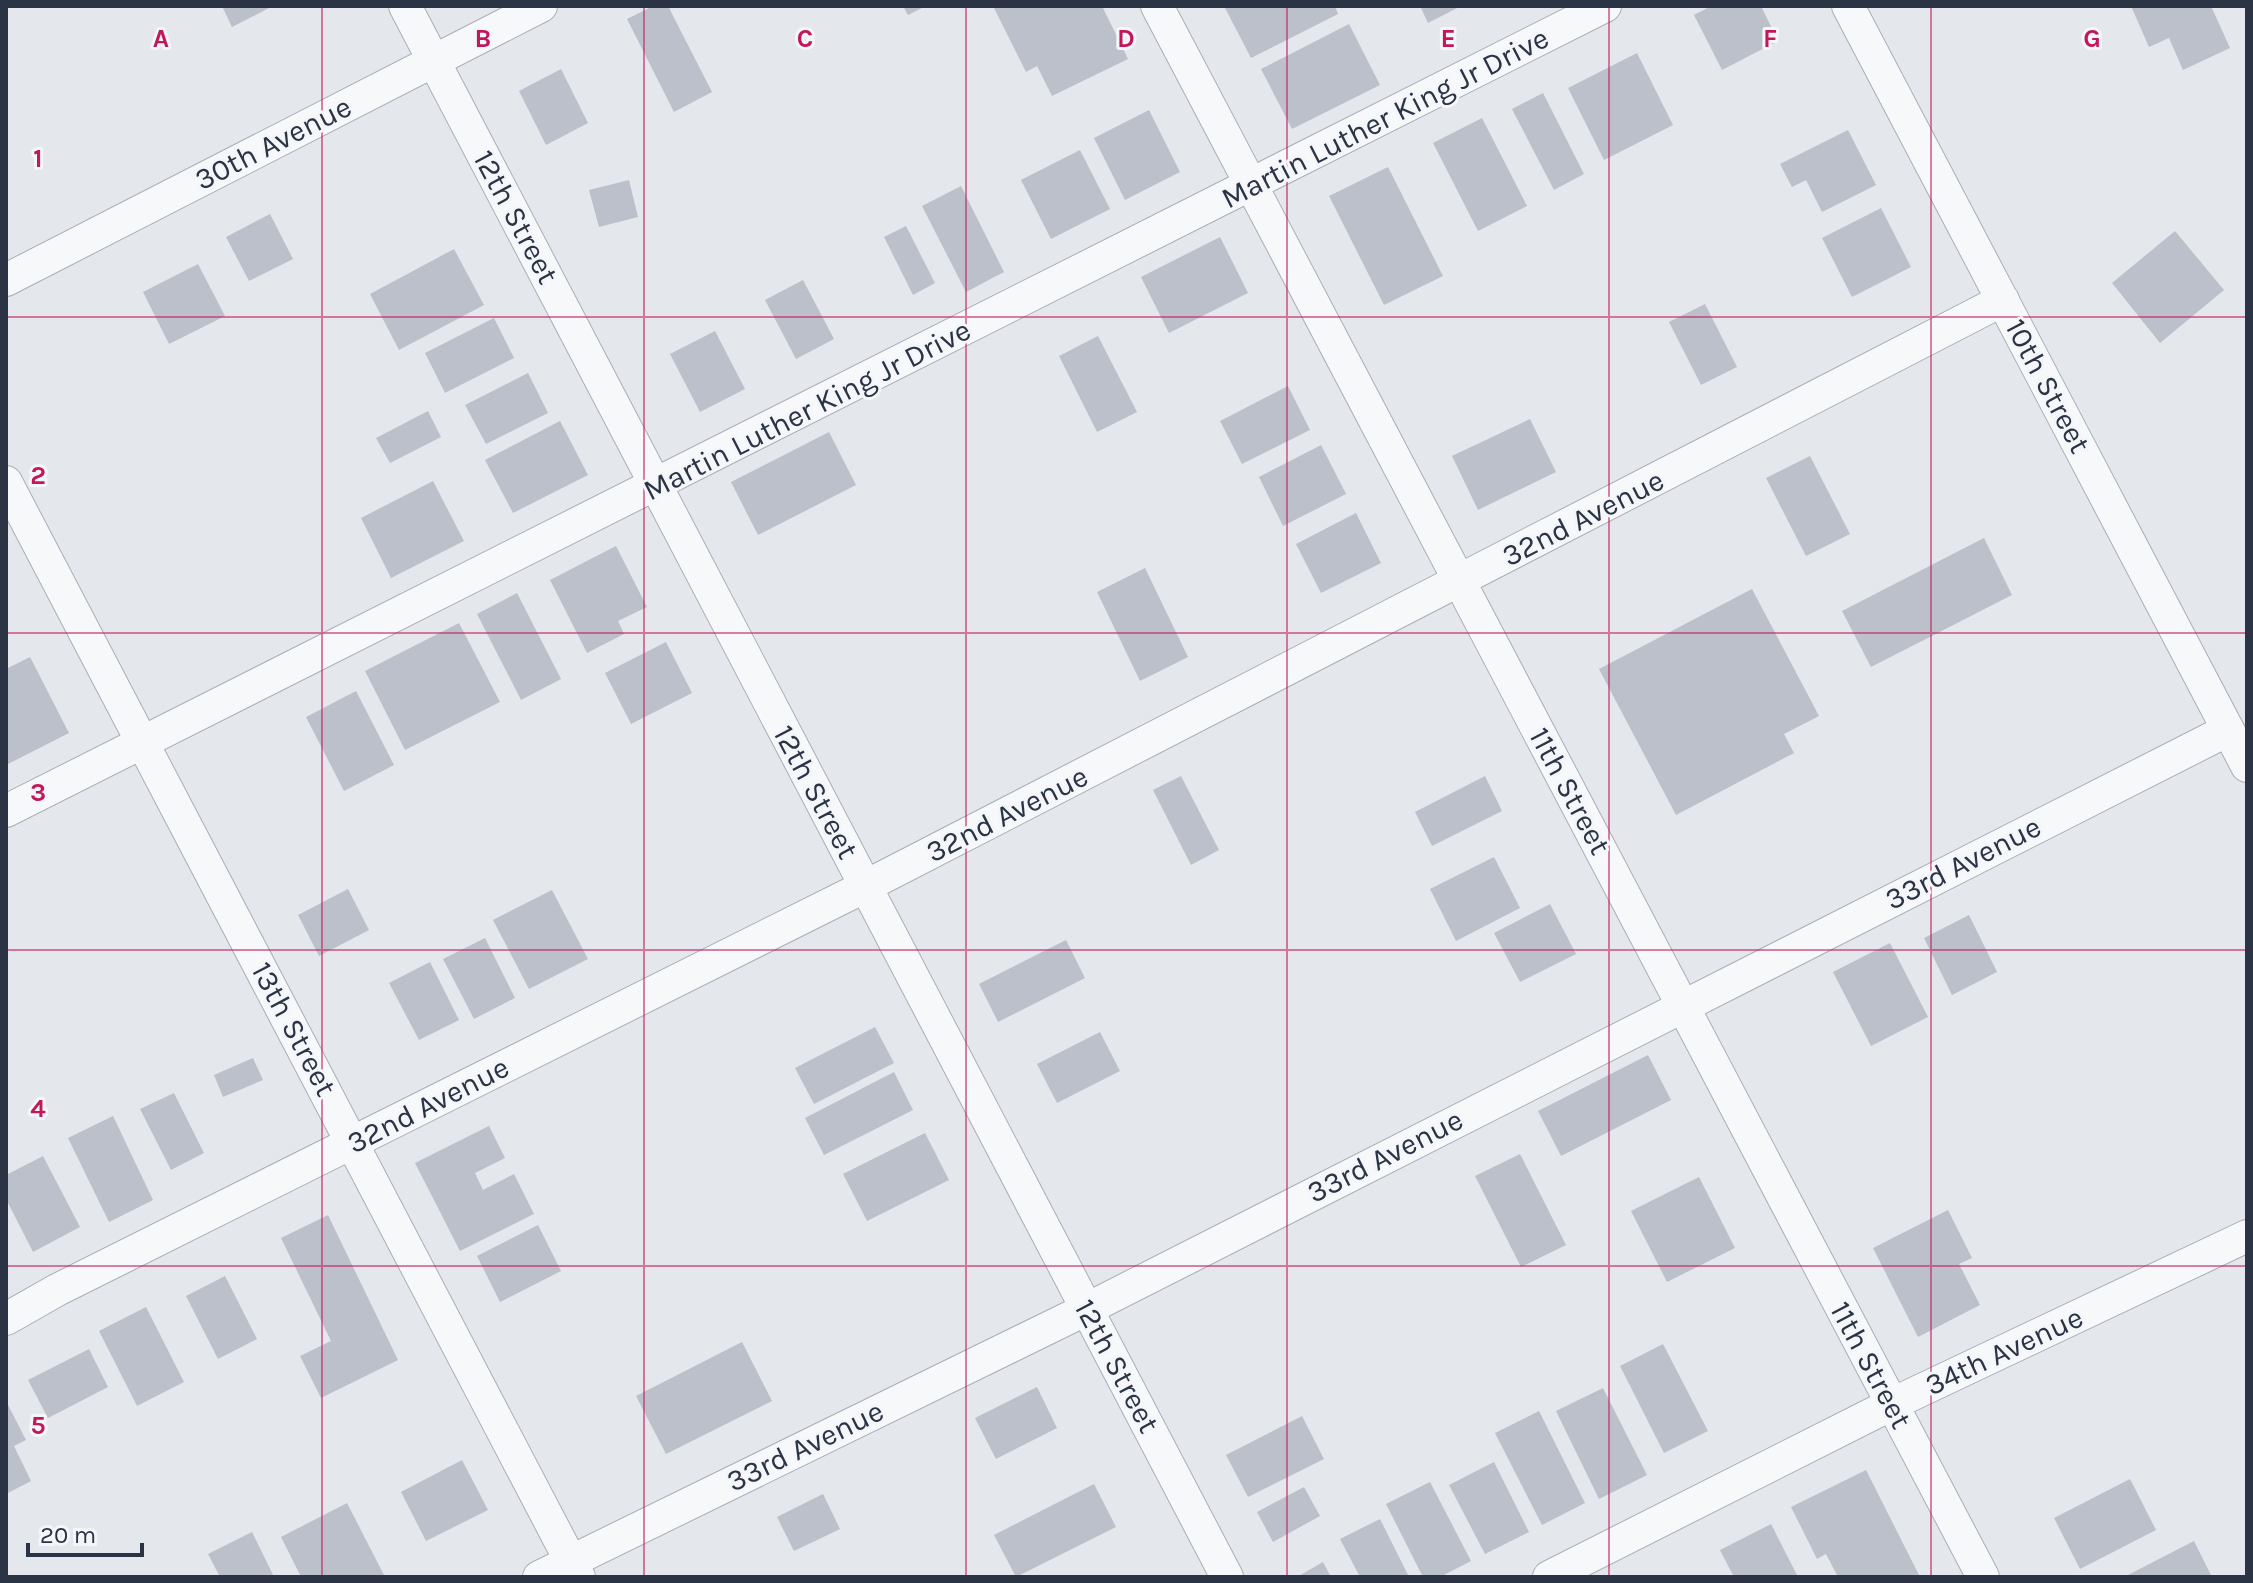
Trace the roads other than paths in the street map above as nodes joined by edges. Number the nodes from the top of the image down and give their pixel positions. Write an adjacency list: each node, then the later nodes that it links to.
1 (405, 6): 6 (street, 12th Street)
2 (541, 6): 6 (street, 30th Avenue)
3 (1157, 6): 7 (street, 11th Street)
4 (1605, 6): 7 (street, Martin Luther King Jr Drive)
5 (1848, 6): 9 (street, 10th Street)
6 (434, 61): 8 (street, 30th Avenue); 11 (street, 12th Street)
7 (1252, 186): 11 (street, Martin Luther King Jr Drive); 12 (street, 11th Street)
8 (6, 280)
9 (2003, 300): 12 (street, 32nd Avenue); 13 (street, 10th Street)
10 (6, 482): 14 (street, 13th Street)
11 (656, 486): 14 (street, Martin Luther King Jr Drive); 17 (street, 12th Street)
12 (1460, 582): 17 (street, 32nd Avenue); 18 (street, 11th Street)
13 (2228, 730): 15 (street, 10th Street); 18 (street, 33rd Avenue)
14 (143, 741): 16 (street, Martin Luther King Jr Drive); 19 (street, 13th Street)
15 (2247, 766)
16 (6, 811)
17 (866, 886): 19 (street, 32nd Avenue); 21 (street, 12th Street)
18 (1681, 1004): 21 (street, 33rd Avenue); 23 (street, 11th Street)
19 (353, 1142): 22 (street, 32nd Avenue); 24 (street, 13th Street)
20 (2247, 1236): 23 (street, 34th Avenue)
21 (1087, 1309): 24 (street, 33rd Avenue); 26 (street, 12th Street)
22 (6, 1319)
23 (1892, 1404): 27 (street, 34th Avenue); 28 (street, 11th Street)
24 (575, 1569): 25 (street, 33rd Avenue)
25 (539, 1577)
26 (1227, 1577)
27 (1549, 1577)
28 (1983, 1577)

